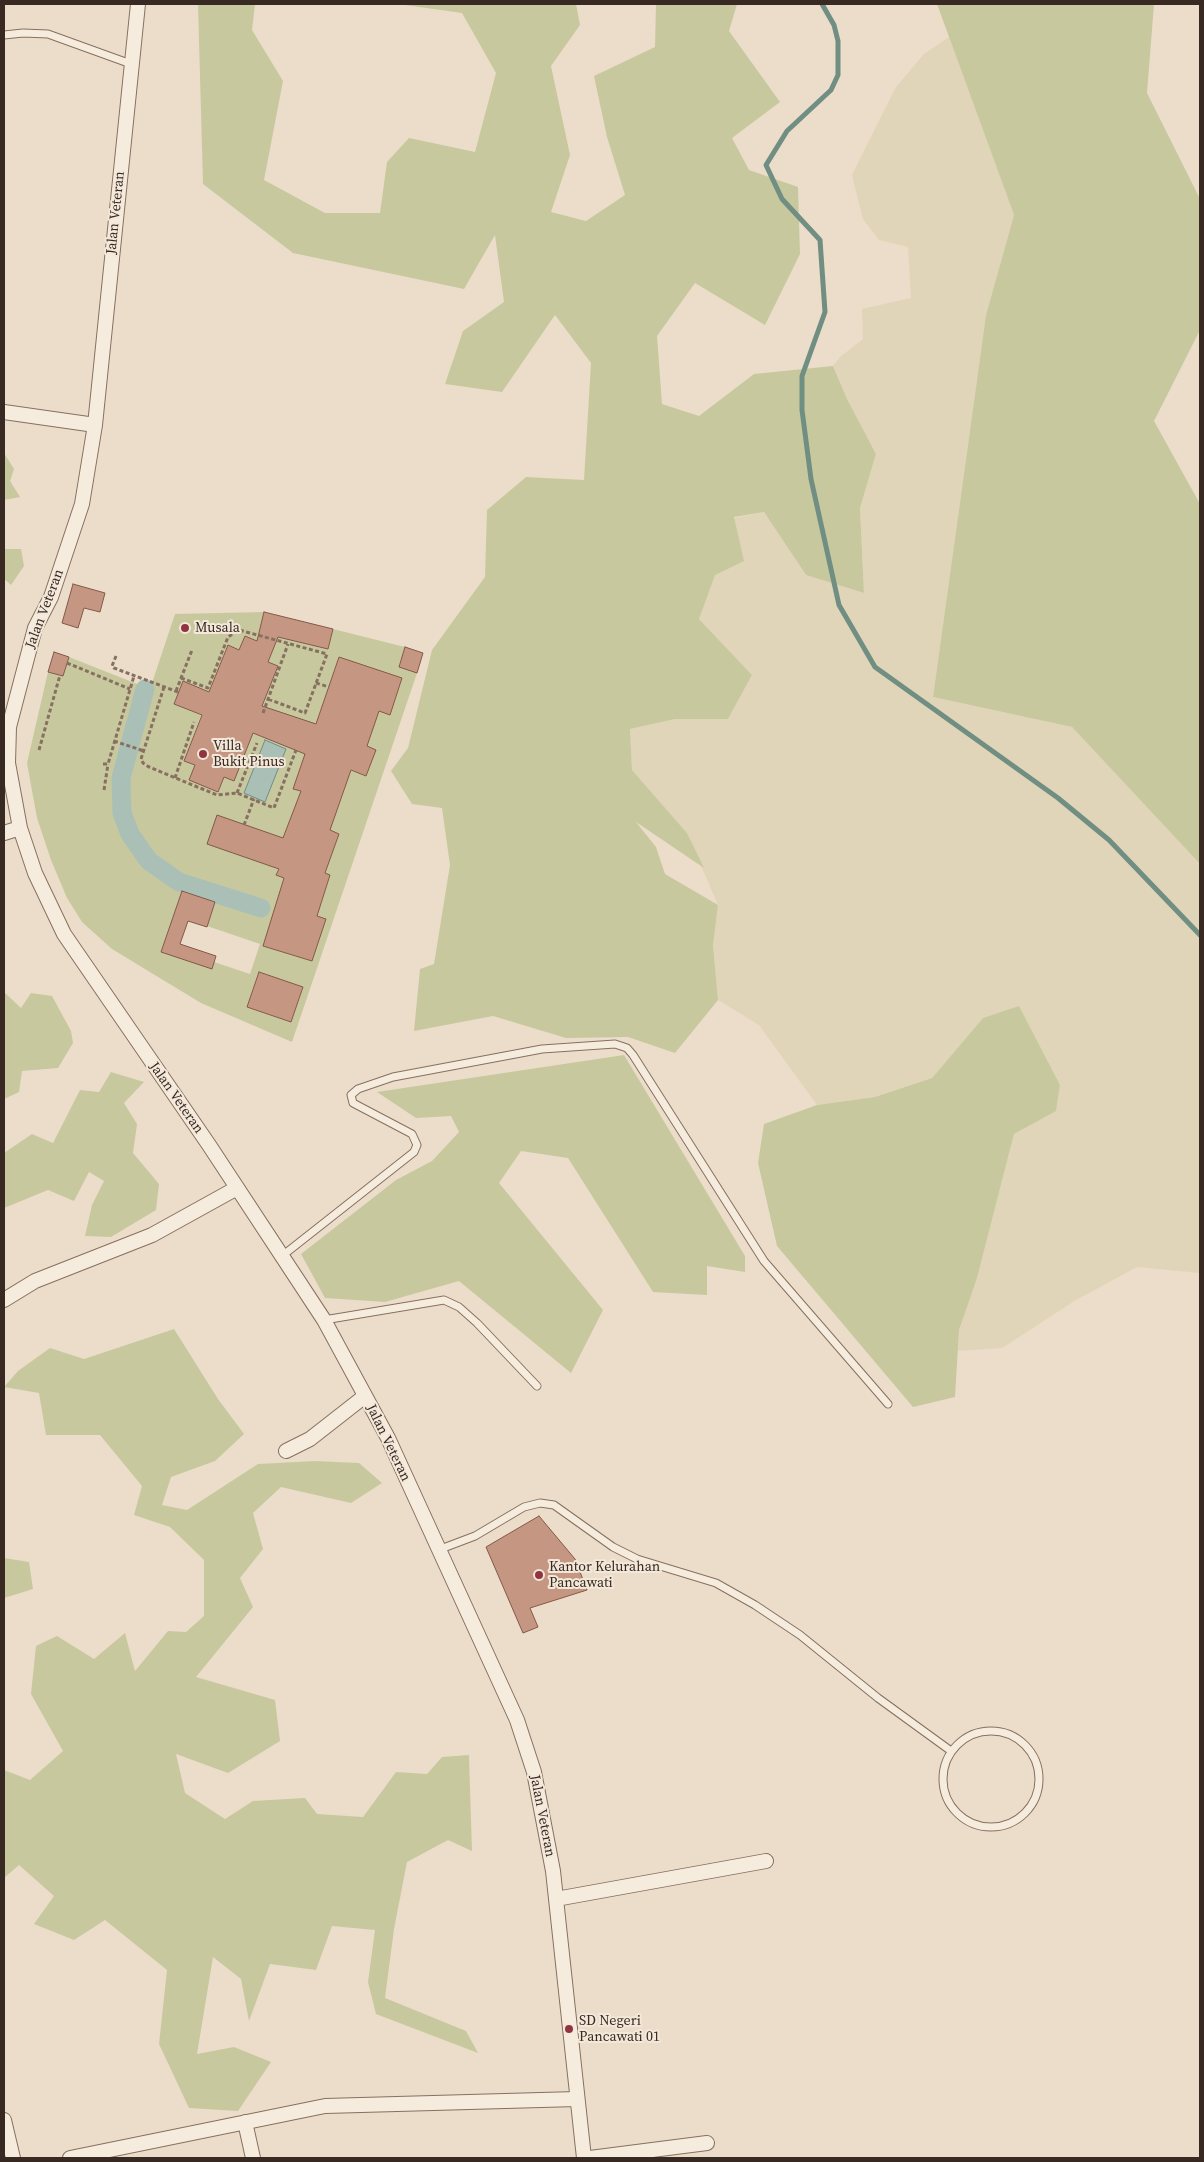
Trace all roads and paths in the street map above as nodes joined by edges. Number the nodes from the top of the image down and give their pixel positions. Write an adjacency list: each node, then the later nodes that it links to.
1 (138, 4): 3 (street, Jalan Veteran)
2 (4, 36): 3 (lane)
3 (131, 64): 5 (street, Jalan Veteran)
4 (4, 412): 5 (street)
5 (96, 425): 32 (street, Jalan Veteran)
6 (288, 644): 12 (path); 13 (path); 17 (path)
7 (192, 650): 12 (path)
8 (116, 656): 11 (path)
9 (67, 663): 16 (path)
10 (60, 675): 22 (path)
11 (135, 676): 14 (path); 16 (path)
12 (182, 678): 14 (path)
13 (316, 682): 15 (path); 17 (path)
14 (164, 687): 24 (path)
15 (329, 687)
16 (130, 689): 20 (path)
17 (268, 700): 18 (path)
18 (263, 713)
19 (194, 722): 27 (path)
20 (114, 742): 24 (path); 26 (path)
21 (257, 742): 29 (path)
22 (39, 750)
23 (296, 750): 30 (path)
24 (144, 751): 27 (path)
25 (103, 764): 26 (path)
26 (108, 764): 28 (path)
27 (174, 778): 29 (path)
28 (104, 790)
29 (237, 792): 30 (path)
30 (254, 800): 31 (path)
31 (244, 825)
32 (20, 828): 33 (street); 34 (street, Jalan Veteran)
33 (4, 833)
34 (237, 1188): 35 (street, Jalan Veteran); 36 (street)
35 (282, 1256): 37 (street, Jalan Veteran); 40 (lane)
36 (4, 1300)
37 (324, 1320): 38 (lane); 39 (street, Jalan Veteran)
38 (537, 1386)
39 (365, 1396): 41 (street); 42 (street, Jalan Veteran)
40 (888, 1404)
41 (286, 1451)
42 (438, 1550): 43 (lane); 45 (street, Jalan Veteran)
43 (951, 1751): 43 (lane)
44 (766, 1861): 45 (street)
45 (556, 1899): 46 (street, Jalan Veteran)
46 (577, 2099): 48 (street); 53 (street, Jalan Veteran)
47 (4, 2120): 50 (street)
48 (244, 2122): 51 (street); 52 (street)
49 (707, 2143): 54 (street)
50 (14, 2158)
51 (70, 2158)
52 (253, 2158)
53 (584, 2158)
54 (590, 2158)

